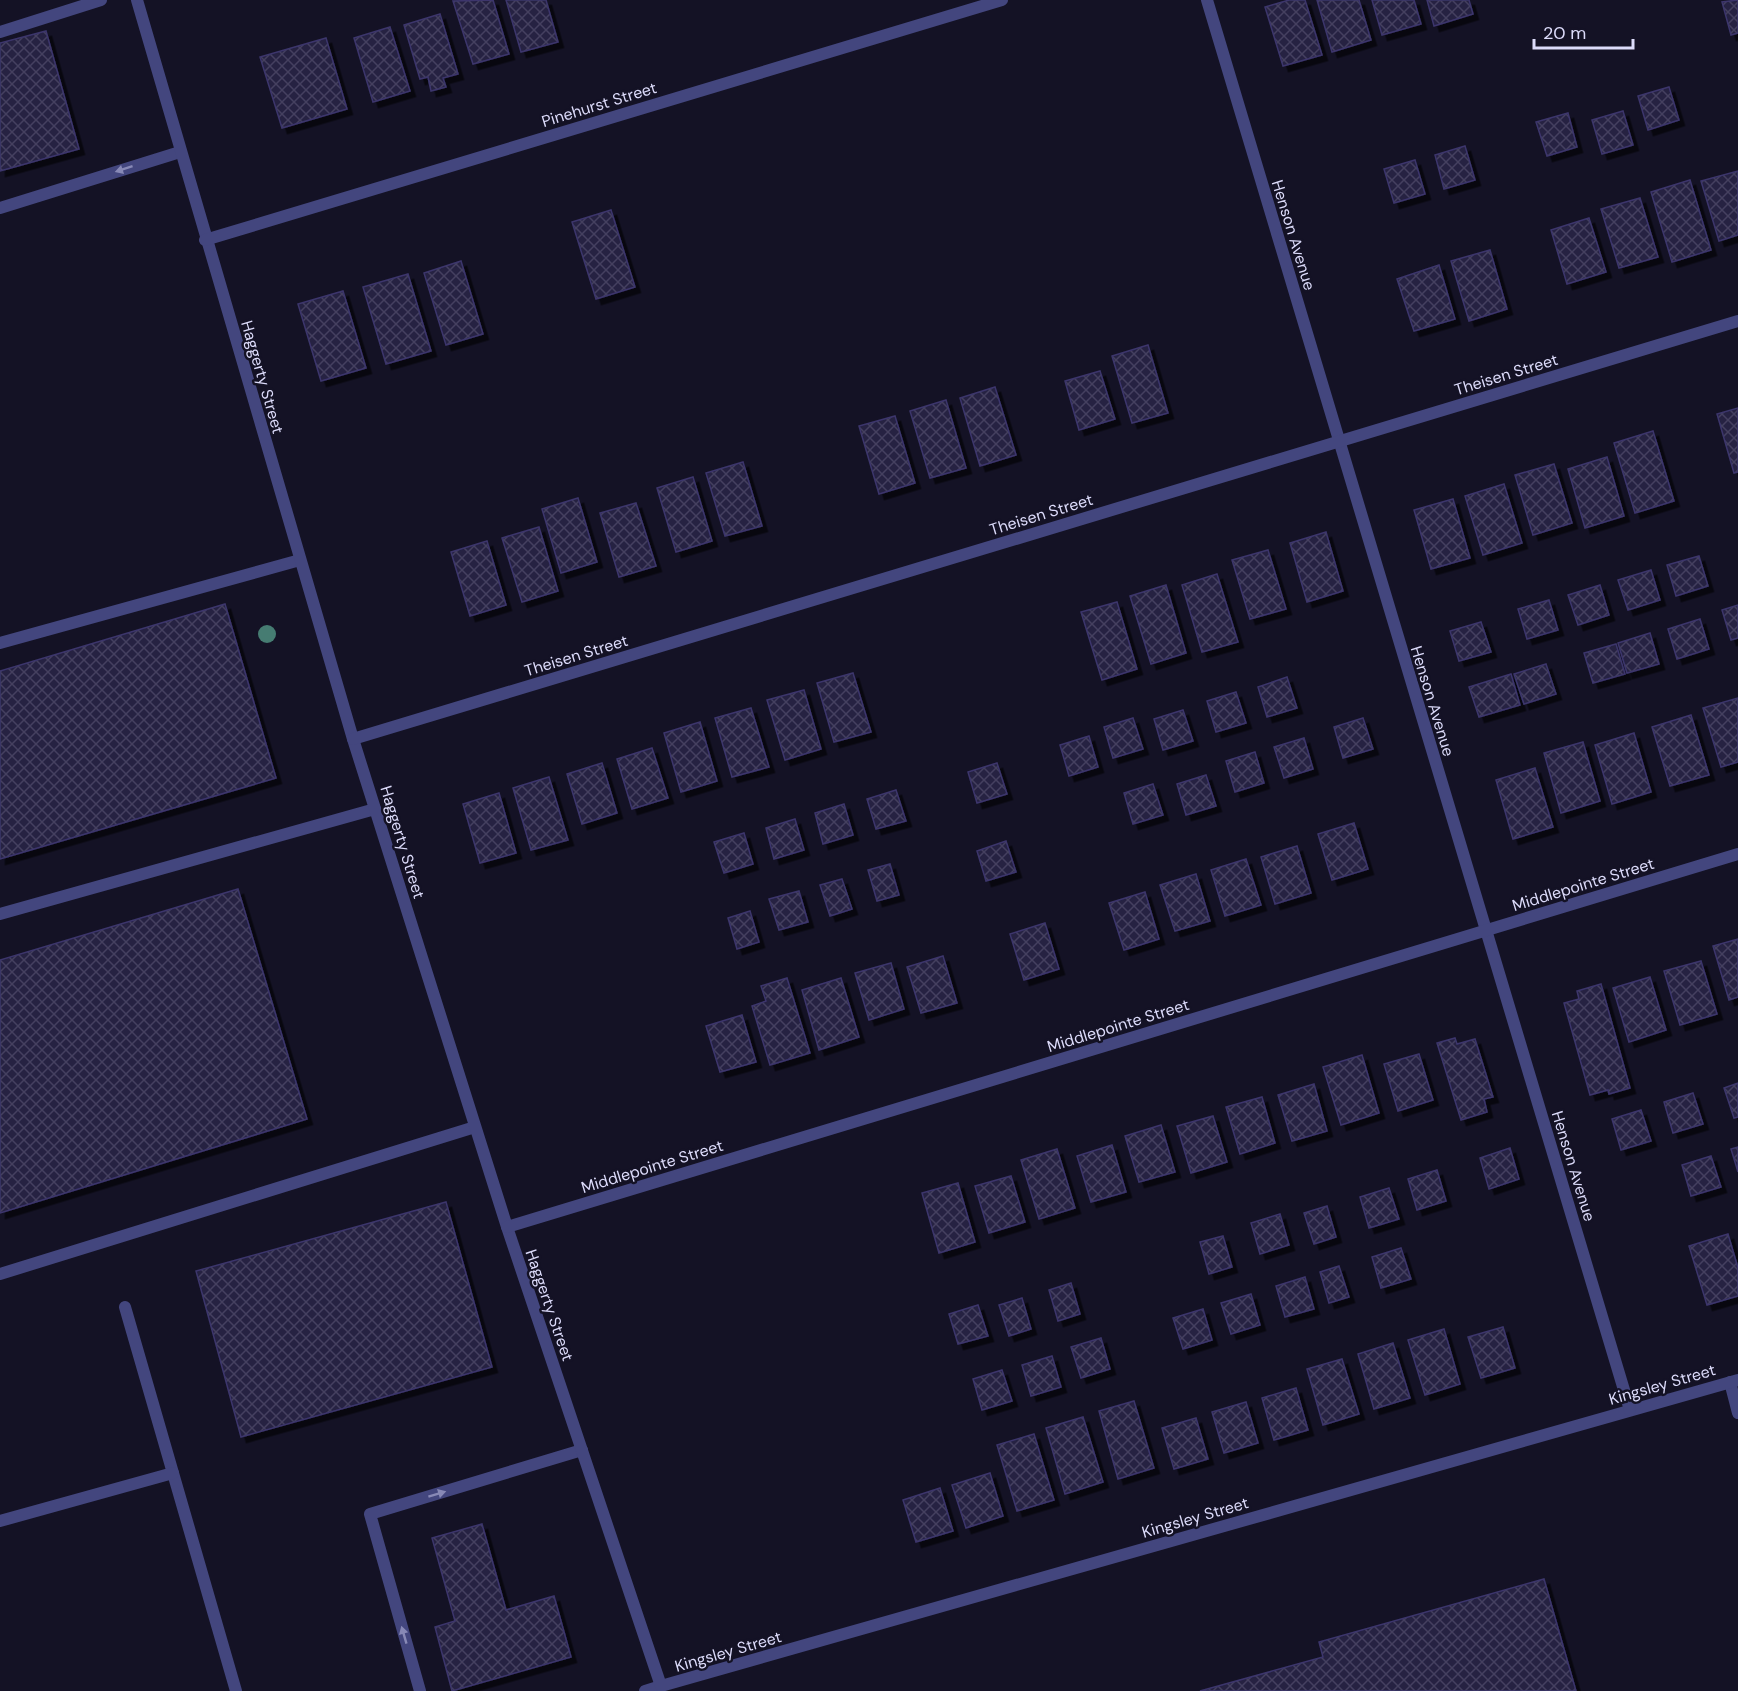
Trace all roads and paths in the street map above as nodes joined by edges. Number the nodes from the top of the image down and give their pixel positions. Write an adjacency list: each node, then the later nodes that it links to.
1 (101, 0): 5 (street)
2 (137, 0): 6 (street, Haggerty Street)
3 (1002, 0): 8 (street, Pinehurst Street)
4 (1207, 0): 10 (street, Henson Avenue)
5 (0, 32)
6 (180, 152): 7 (street, one-way to 7); 8 (street, Haggerty Street)
7 (0, 208)
8 (205, 240): 11 (street, Haggerty Street)
9 (1738, 321): 10 (street, Theisen Street)
10 (1339, 442): 13 (street, Theisen Street); 17 (street, Henson Avenue)
11 (300, 560): 12 (street); 13 (street, Haggerty Street)
12 (0, 643)
13 (353, 740): 14 (street, Haggerty Street)
14 (375, 809): 16 (street); 18 (street, Haggerty Street)
15 (1738, 854): 17 (street, Middlepointe Street)
16 (0, 914)
17 (1485, 930): 19 (street, Middlepointe Street); 23 (street, Henson Avenue)
18 (475, 1127): 19 (street, Haggerty Street); 20 (street)
19 (507, 1227): 25 (street, Haggerty Street)
20 (0, 1275)
21 (125, 1307): 26 (street)
22 (1734, 1381): 23 (street, Kingsley Street); 24 (street)
23 (1630, 1410): 28 (street, Kingsley Street)
24 (1738, 1413)
25 (582, 1450): 28 (street, Haggerty Street); 30 (street, one-way to 25)
26 (172, 1473): 27 (street); 29 (street)
27 (0, 1521)
28 (661, 1686): 31 (street, Kingsley Street)
29 (236, 1691)
30 (420, 1691)
31 (645, 1691)

